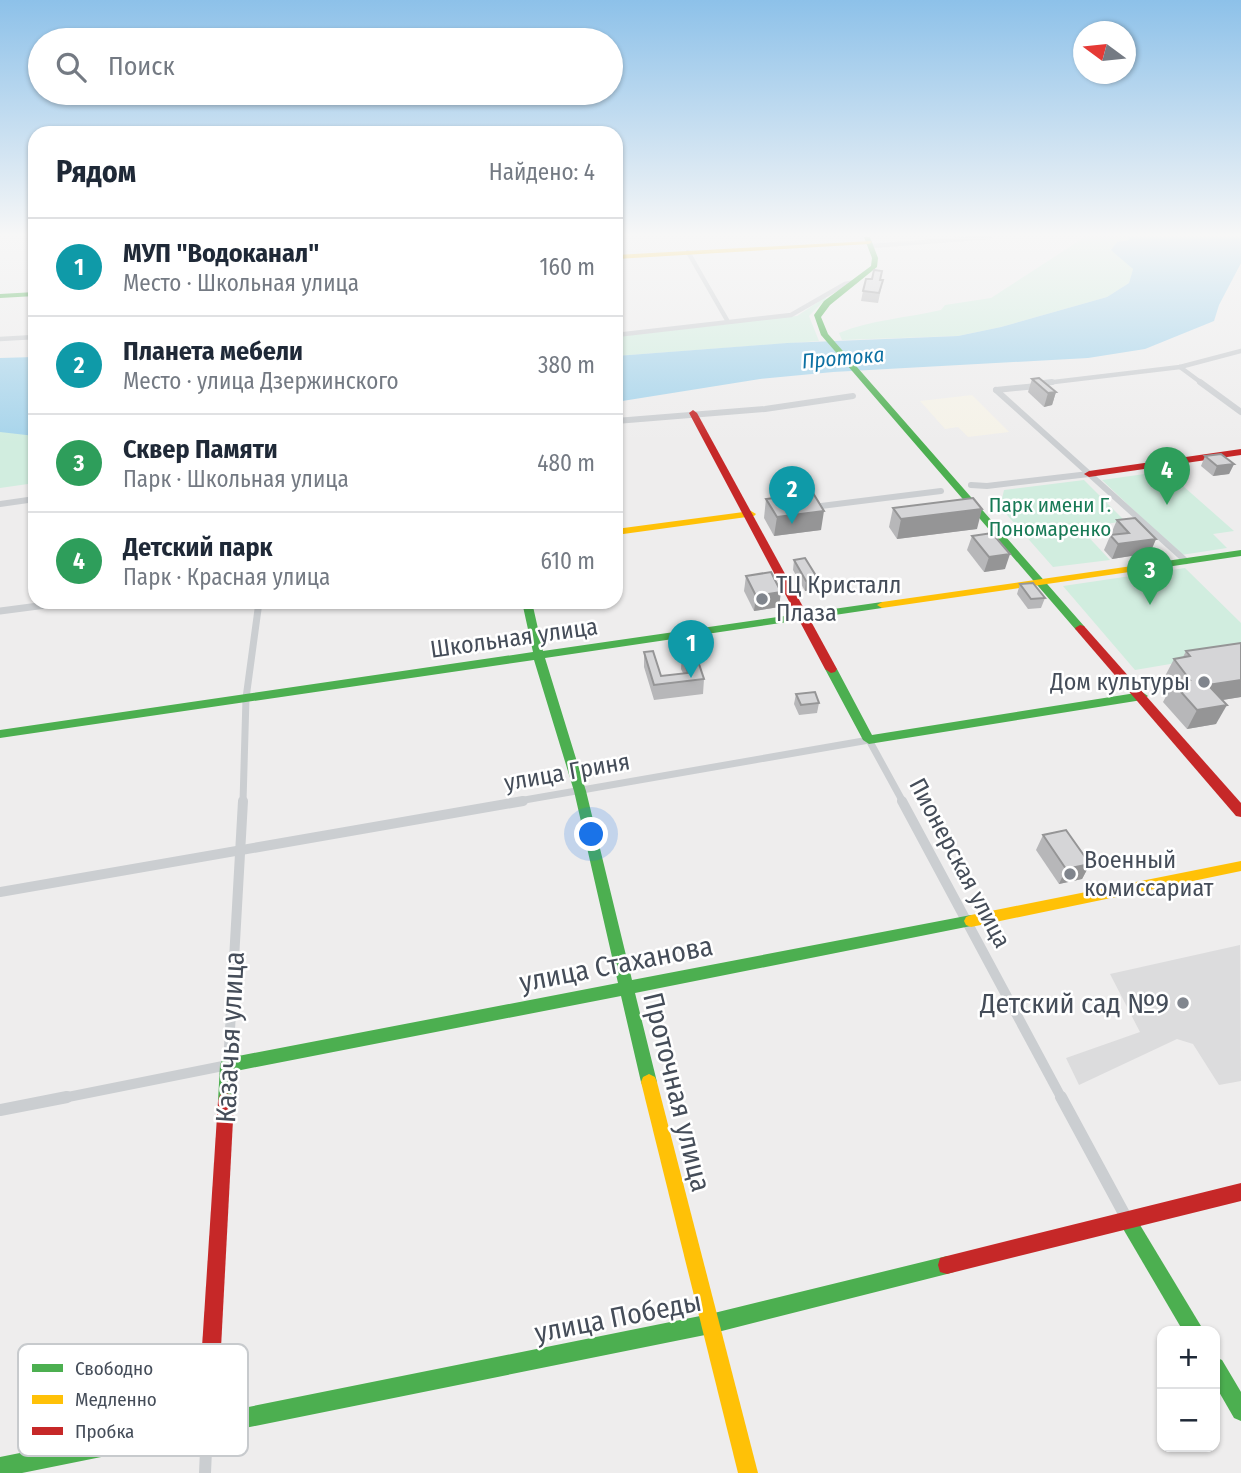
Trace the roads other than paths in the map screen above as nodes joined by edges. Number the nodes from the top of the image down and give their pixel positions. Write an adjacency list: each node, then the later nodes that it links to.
1 (719, 306): 4 (street)
2 (807, 306): 4 (street)
3 (827, 306): 28 (street)
4 (727, 320): 5 (street)
5 (623, 334)
6 (28, 337): 7 (street)
7 (0, 339)
8 (1241, 351): 9 (street)
9 (1180, 366): 10 (street); 13 (street)
10 (1035, 384): 11 (street); 17 (street)
11 (1042, 390)
12 (853, 396): 14 (street)
13 (1241, 412)
14 (693, 414): 15 (street); 24 (street, Пионерская улица)
15 (623, 420)
16 (1241, 452): 17 (street)
17 (1089, 474): 18 (street); 27 (street)
18 (971, 485)
19 (941, 491): 22 (street)
20 (28, 500): 21 (street)
21 (2, 504): 23 (street)
22 (805, 508)
23 (0, 513)
24 (758, 513): 25 (street); 33 (street, Пионерская улица)
25 (623, 530)
26 (1241, 553): 27 (street, Школьная улица)
27 (1186, 561): 28 (street, Школьная улица)
28 (1040, 582): 33 (street, Школьная улица); 35 (street)
29 (28, 607): 32 (street)
30 (258, 609): 36 (street, Казачья улица)
31 (529, 609): 34 (street, Проточная улица)
32 (0, 611)
33 (801, 618): 34 (street, Школьная улица); 38 (street, Пионерская улица)
34 (539, 656): 36 (street, Школьная улица); 39 (street, Проточная улица)
35 (1142, 696): 38 (street, улица Гриня); 40 (street)
36 (246, 698): 37 (street, Школьная улица); 41 (street, Казачья улица)
37 (0, 734)
38 (869, 740): 39 (street, улица Гриня); 44 (street, Пионерская улица)
39 (580, 791): 41 (street, улица Гриня); 45 (street, Проточная улица)
40 (1241, 812)
41 (241, 850): 43 (street, улица Гриня); 46 (street, Казачья улица)
42 (1241, 866): 44 (street, улица Стаханова)
43 (0, 892)
44 (969, 923): 45 (street, улица Стаханова); 49 (street, Пионерская улица)
45 (625, 986): 46 (street, улица Стаханова); 50 (street, Проточная улица)
46 (228, 1065): 47 (street, улица Стаханова); 52 (street, Казачья улица)
47 (0, 1110)
48 (1241, 1192): 49 (street, улица Победы)
49 (1128, 1221): 50 (street, улица Победы); 51 (street, Пионерская улица)
50 (710, 1324): 55 (street, улица Победы); 58 (street, Проточная улица)
51 (1191, 1326)
52 (212, 1344)
53 (1220, 1375): 54 (street)
54 (1241, 1411)
55 (248, 1416)
56 (53, 1456): 57 (street, улица Победы)
57 (0, 1467)
58 (748, 1473)

